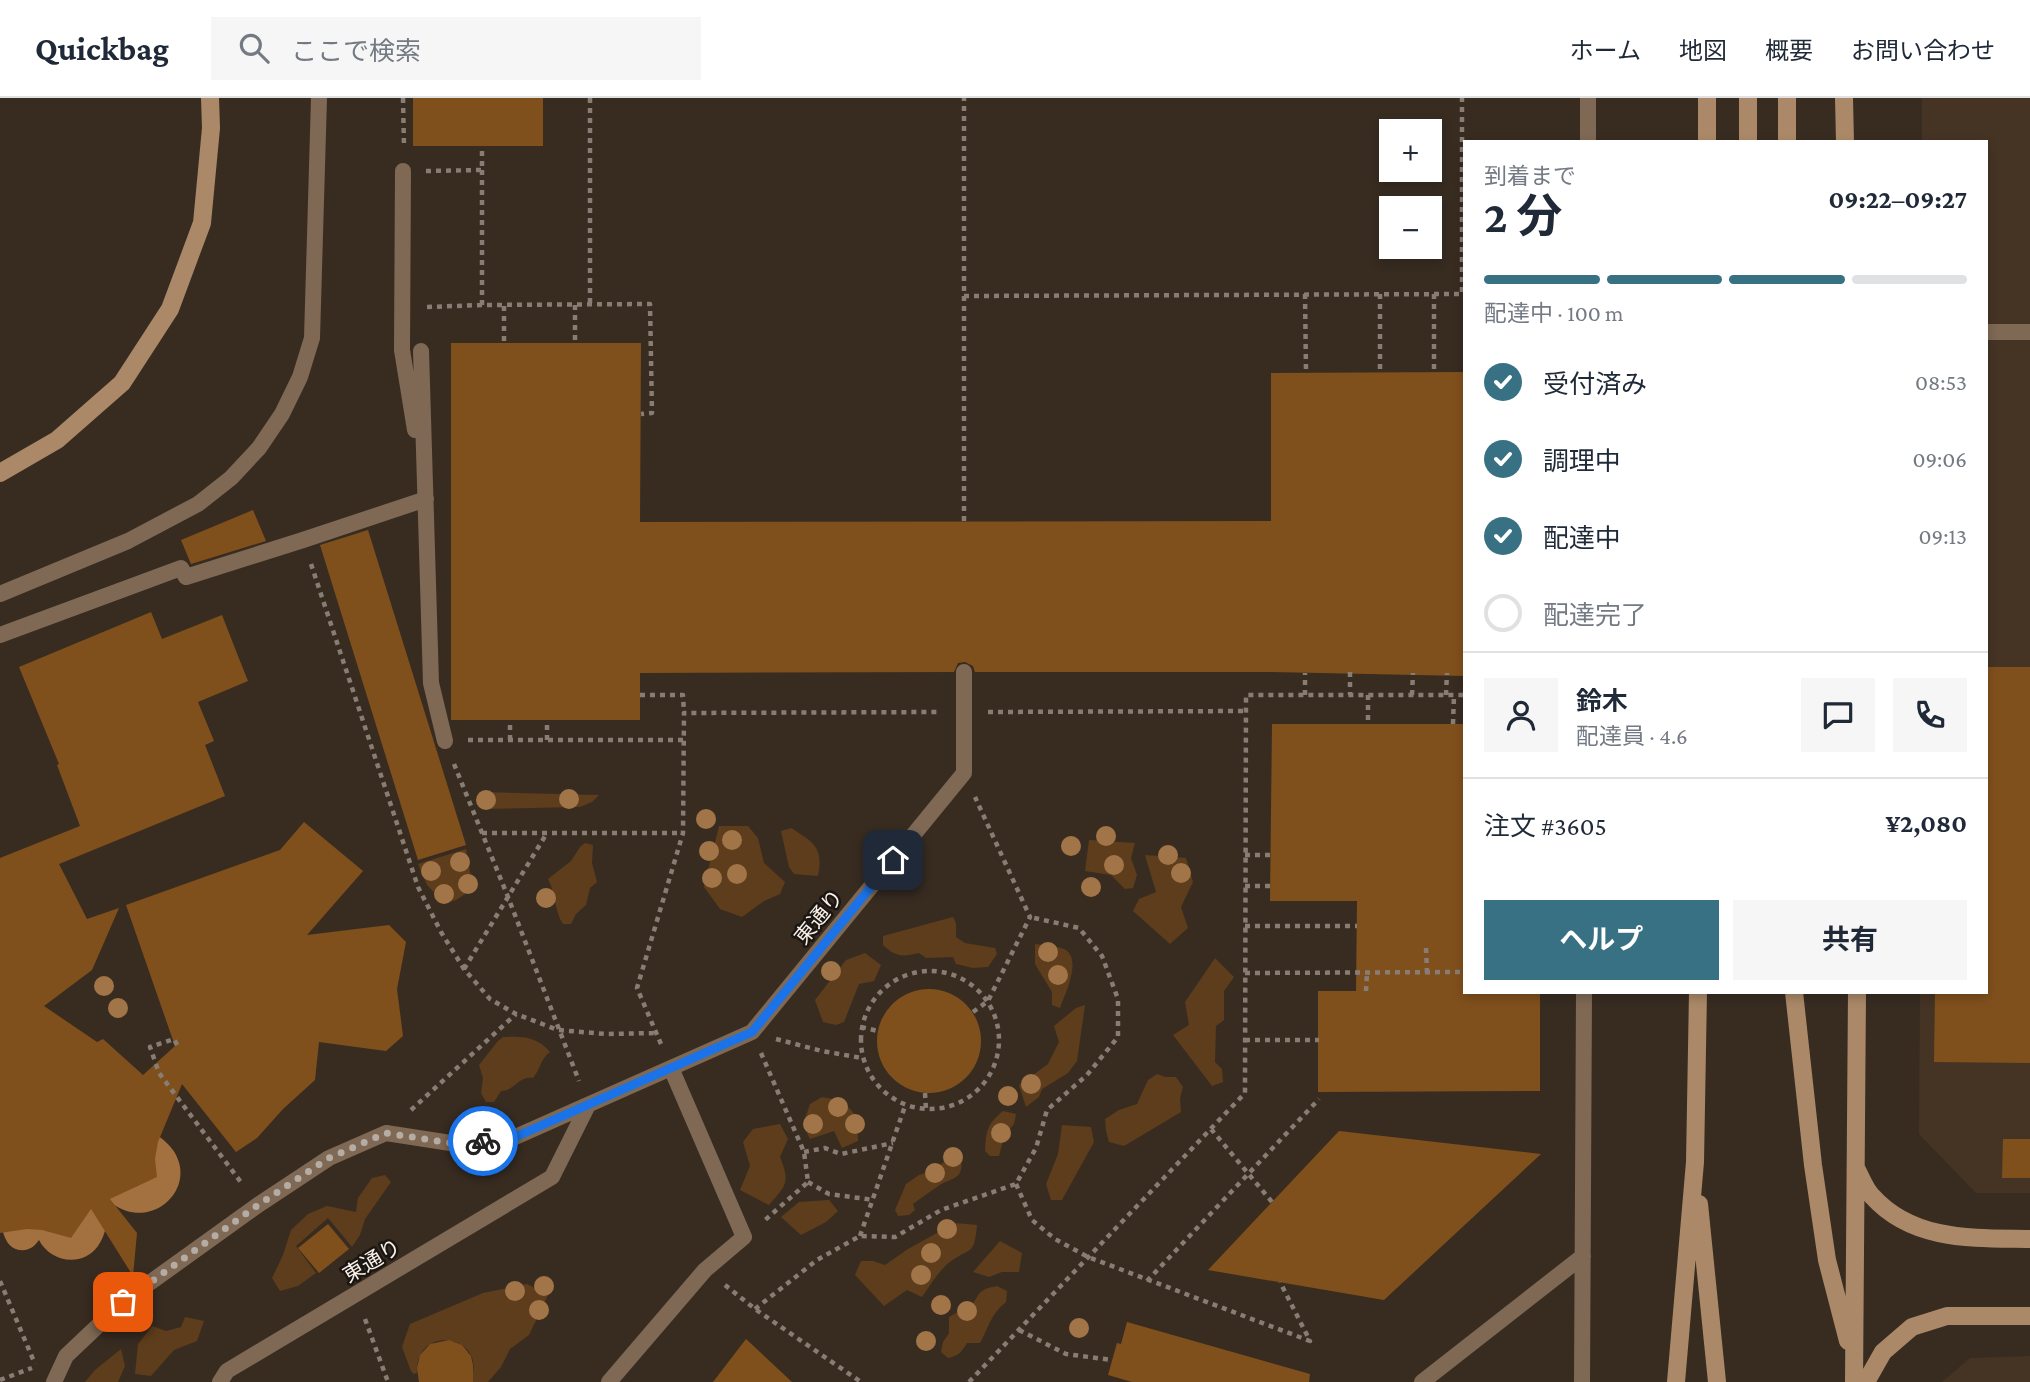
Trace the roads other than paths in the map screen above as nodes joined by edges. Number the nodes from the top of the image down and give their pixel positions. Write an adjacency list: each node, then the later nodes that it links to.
1 (210, 98): 17 (street)
2 (318, 98): 19 (lane)
3 (1588, 98): 8 (lane)
4 (1707, 98): 9 (street)
5 (1748, 98): 10 (street)
6 (1787, 98): 11 (street)
7 (1844, 98): 12 (street)
8 (1588, 140)
9 (1707, 140)
10 (1748, 140)
11 (1787, 140)
12 (1844, 140)
13 (403, 171): 18 (lane)
14 (1988, 332): 15 (lane)
15 (2030, 332)
16 (421, 351): 18 (lane)
17 (0, 473)
18 (426, 499): 20 (lane); 22 (lane)
19 (0, 594)
20 (0, 635)
21 (964, 672): 27 (lane, 東通り)
22 (445, 741)
23 (1584, 994): 32 (lane)
24 (1794, 994): 34 (street)
25 (1857, 994): 30 (street)
26 (1698, 995): 29 (street)
27 (671, 1068): 28 (lane, 東通り); 37 (lane)
28 (588, 1105): 35 (lane, 東通り); 36 (lane, 東通り)
29 (1695, 1162): 40 (street); 41 (street)
30 (1854, 1165): 31 (street); 34 (street)
31 (2030, 1239)
32 (1584, 1256): 38 (lane); 39 (lane)
33 (2030, 1316): 42 (street)
34 (1854, 1375)
35 (47, 1378)
36 (220, 1382)
37 (609, 1382)
38 (1422, 1382)
39 (1582, 1382)
40 (1676, 1382)
41 (1717, 1382)
42 (1866, 1382)

